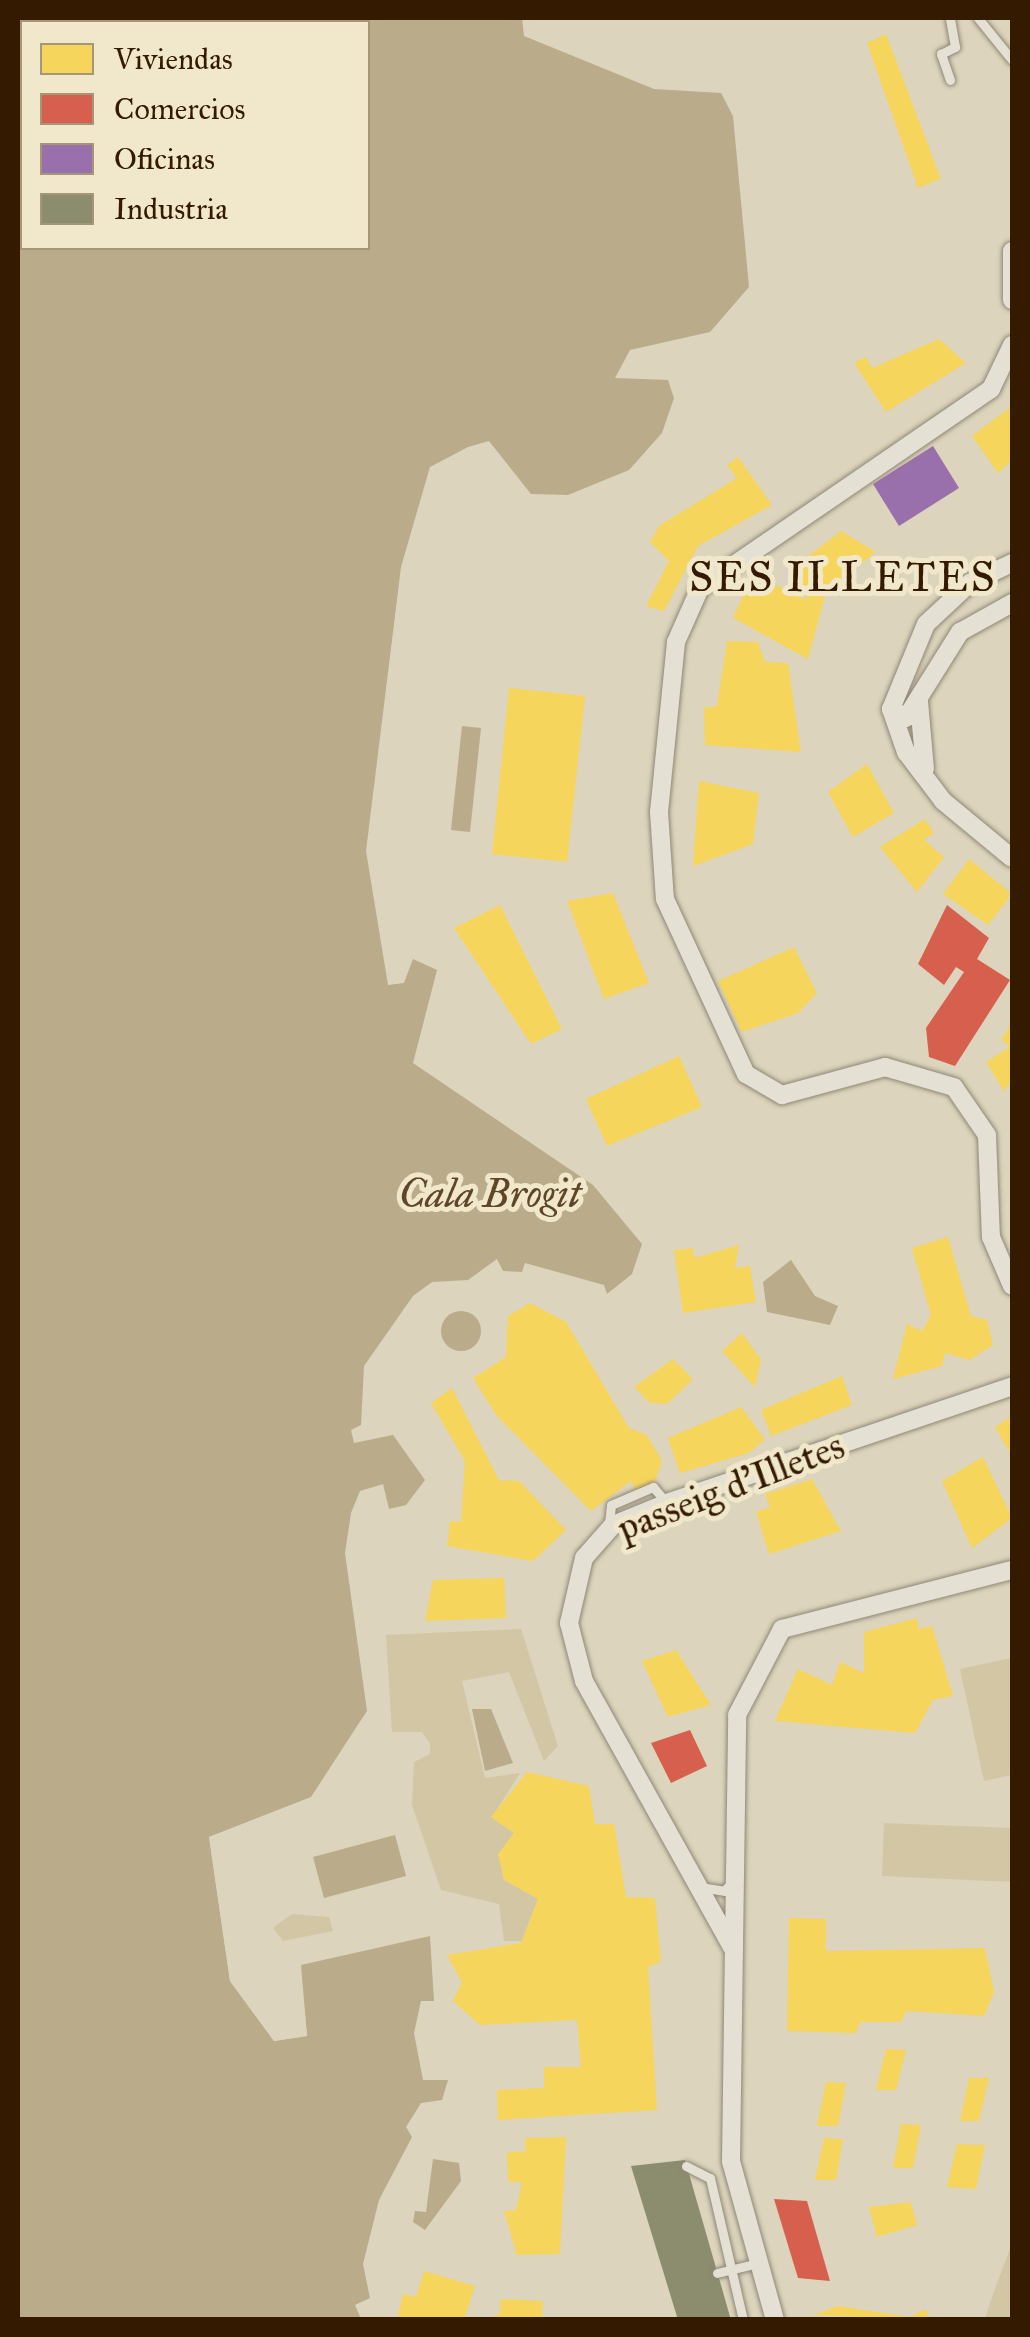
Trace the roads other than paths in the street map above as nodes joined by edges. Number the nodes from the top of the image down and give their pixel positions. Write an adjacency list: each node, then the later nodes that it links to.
1 (950, 18): 4 (lane)
2 (978, 18): 3 (lane)
3 (1012, 60)
4 (950, 80)
5 (1012, 251): 6 (street)
6 (1012, 300)
7 (1012, 345): 14 (street)
8 (1012, 563): 11 (street)
9 (1012, 603): 10 (street)
10 (919, 696): 11 (street); 12 (street)
11 (891, 709): 12 (street)
12 (928, 779): 13 (street)
13 (1012, 858)
14 (1012, 1286)
15 (1012, 1386): 18 (street, passeig d'Illetes)
16 (1012, 1570): 17 (street, passeig d'Illetes)
17 (735, 1875): 18 (lane); 19 (street, passeig d'Illetes)
18 (700, 1886): 19 (street, passeig d'Illetes)
19 (732, 1947): 21 (street, passeig d'Illetes)
20 (686, 2166): 22 (lane)
21 (759, 2263): 22 (lane); 25 (street, passeig d'Illetes)
22 (736, 2268): 23 (lane); 24 (lane)
23 (717, 2272)
24 (743, 2320)
25 (775, 2320)

